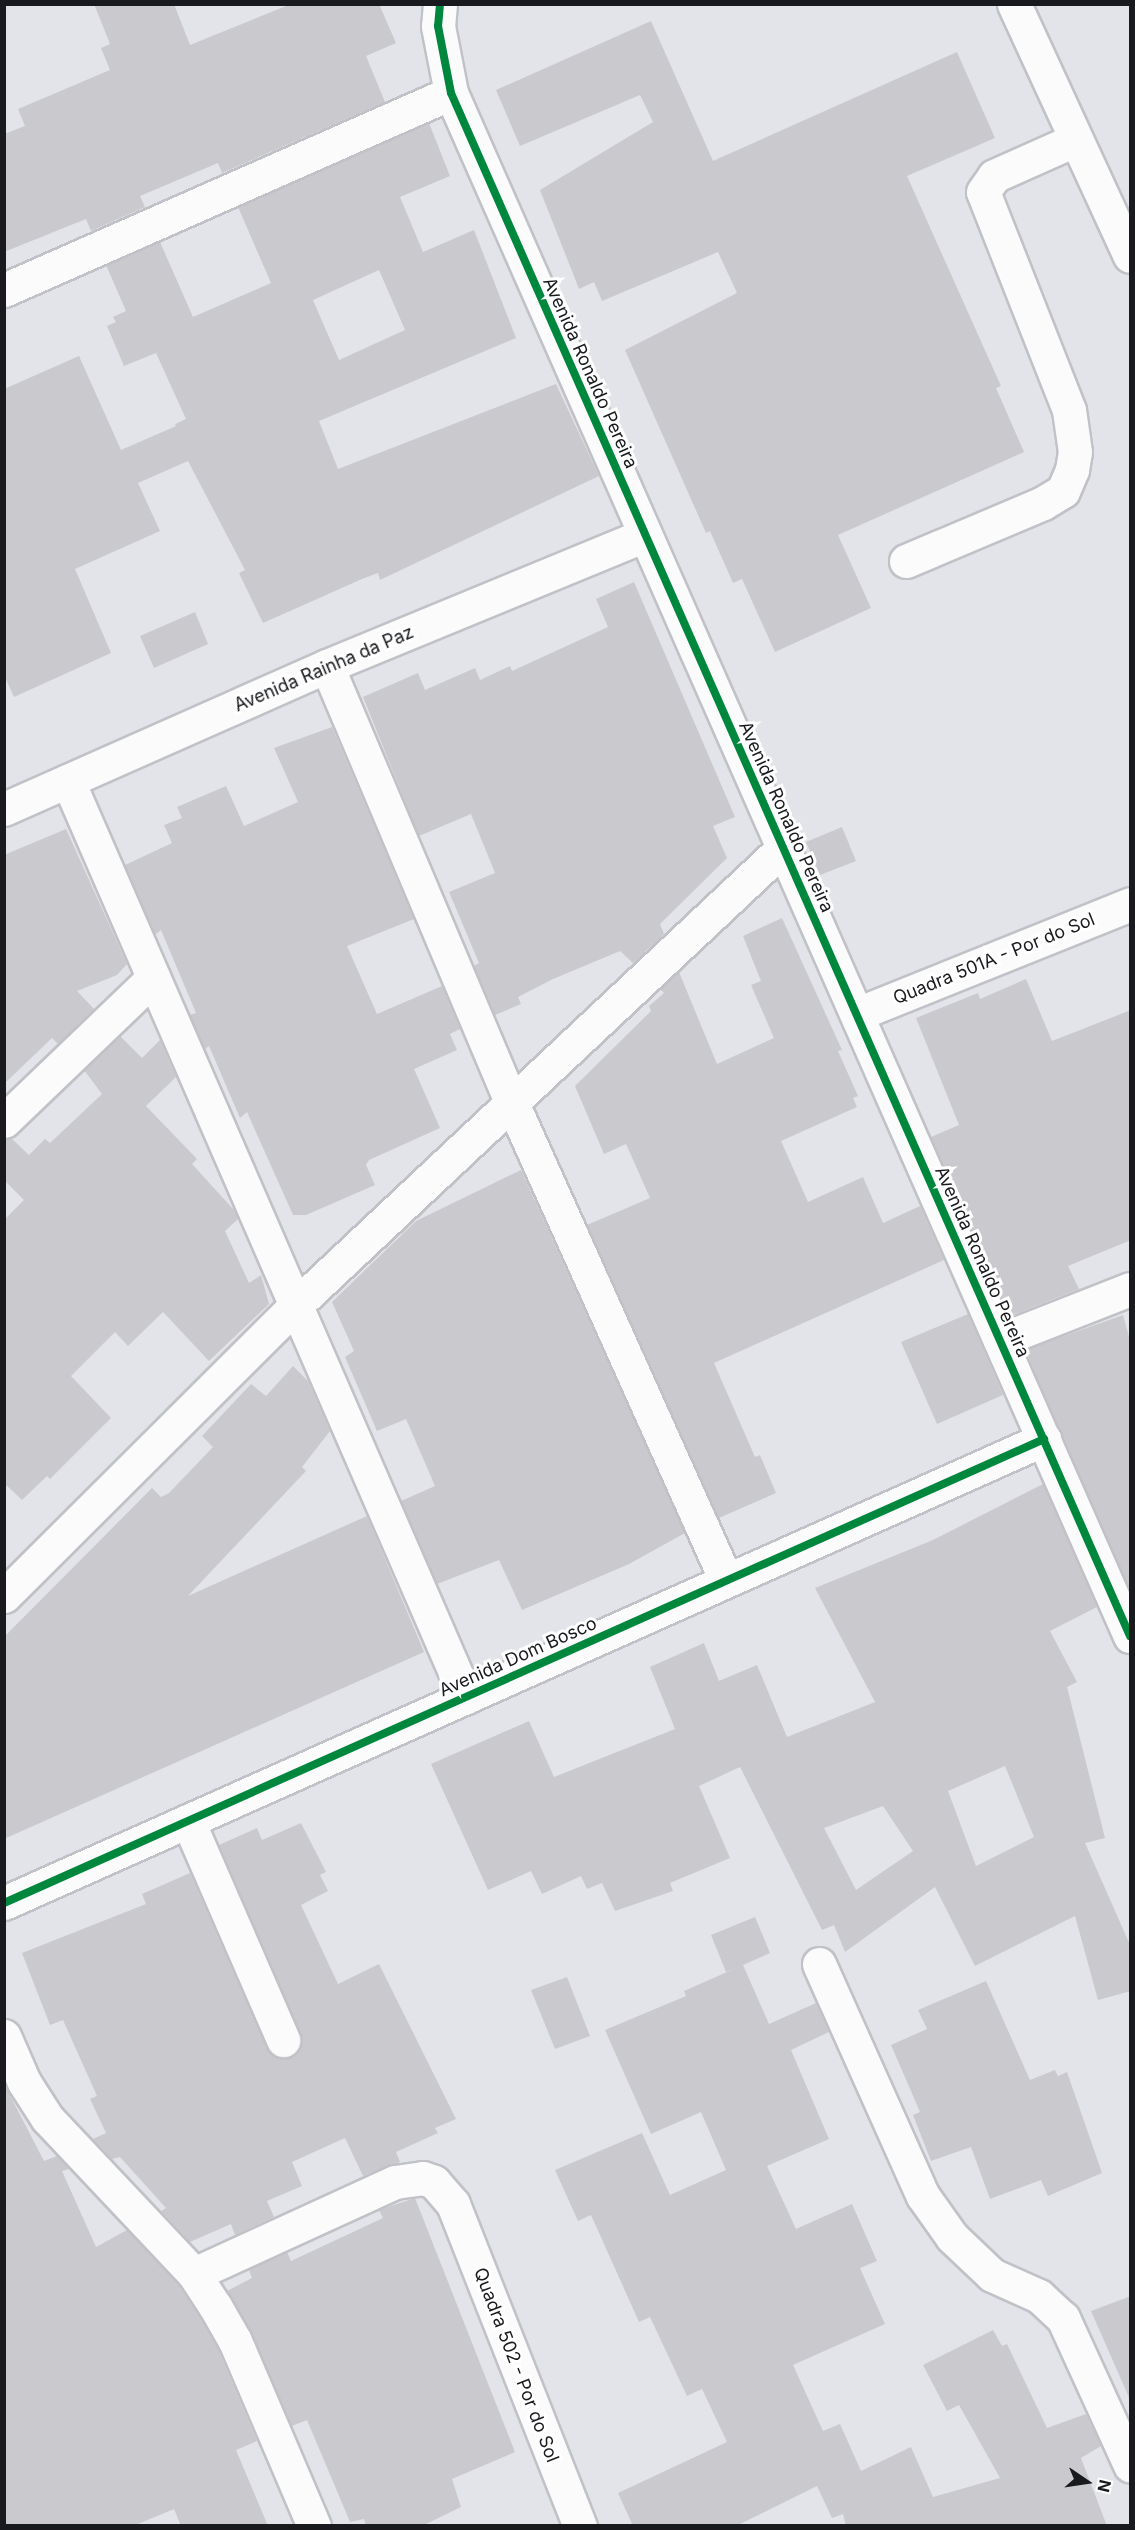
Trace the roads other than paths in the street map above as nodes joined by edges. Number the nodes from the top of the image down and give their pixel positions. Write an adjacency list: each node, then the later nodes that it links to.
1 (440, 4): 3 (street, Avenida Ronaldo Pereira)
2 (1014, 4): 4 (street)
3 (451, 93): 6 (street); 7 (street, Avenida Ronaldo Pereira)
4 (1075, 140): 5 (street); 8 (street)
5 (1131, 256)
6 (4, 290)
7 (645, 535): 9 (street, Avenida Rainha da Paz); 12 (street, Avenida Ronaldo Pereira)
8 (906, 561)
9 (327, 666): 10 (street, Avenida Rainha da Paz); 16 (street)
10 (68, 781): 11 (street, Avenida Rainha da Paz); 14 (street)
11 (4, 809)
12 (783, 848): 15 (street, Avenida Ronaldo Pereira); 16 (street)
13 (1131, 904): 15 (street, Quadra 501A - Por do Sol)
14 (153, 978): 17 (street); 19 (street)
15 (857, 1014): 20 (street, Avenida Ronaldo Pereira)
16 (512, 1103): 19 (street); 22 (street)
17 (4, 1121)
18 (1131, 1289): 20 (street)
19 (295, 1306): 23 (street); 25 (street)
20 (1000, 1340): 21 (street, Avenida Ronaldo Pereira)
21 (1044, 1439): 22 (street, Avenida Dom Bosco); 24 (street, Avenida Ronaldo Pereira)
22 (726, 1580): 25 (street, Avenida Dom Bosco)
23 (4, 1596)
24 (1131, 1636)
25 (466, 1697): 26 (street, Avenida Dom Bosco)
26 (188, 1821): 27 (street, Avenida Dom Bosco); 30 (street)
27 (4, 1903)
28 (819, 1964): 32 (street)
29 (4, 2036): 31 (street)
30 (283, 2040)
31 (194, 2274): 33 (street); 34 (street, Quadra 502 - Por do Sol)
32 (1131, 2464)
33 (314, 2526)
34 (580, 2526)

